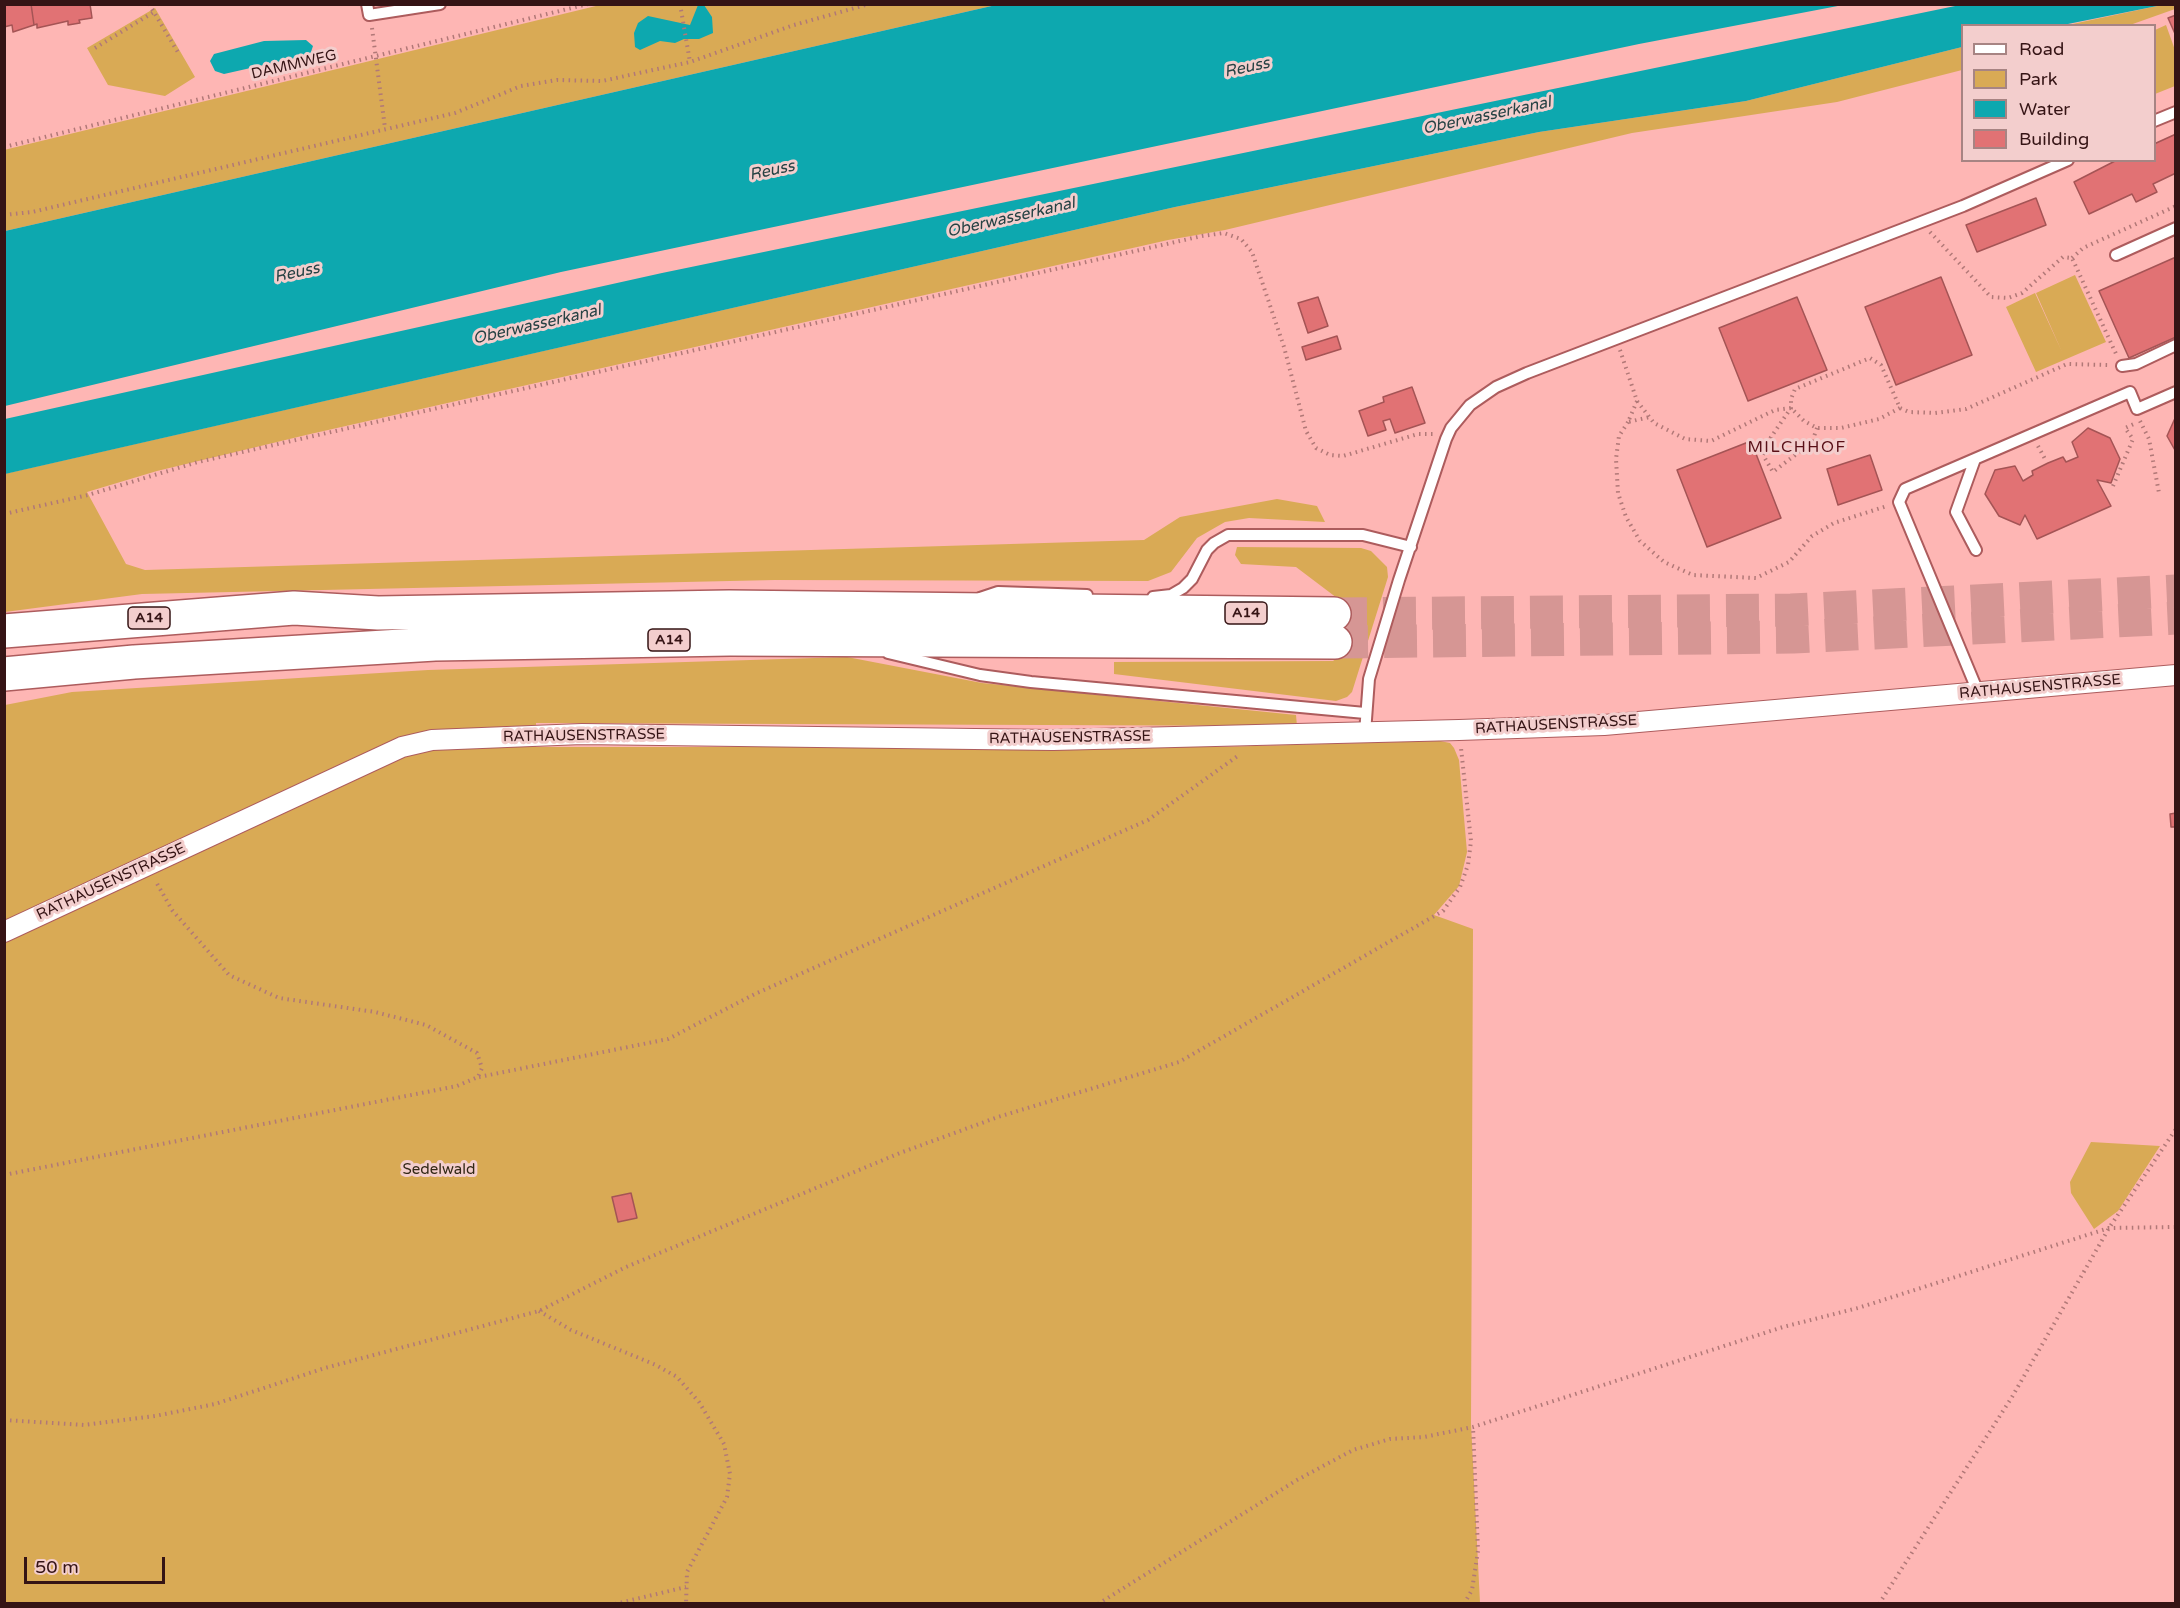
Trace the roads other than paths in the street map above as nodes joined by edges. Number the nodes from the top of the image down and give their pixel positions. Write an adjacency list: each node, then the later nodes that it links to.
1 (440, 4): 2 (lane)
2 (368, 10)
3 (2175, 111): 4 (lane)
4 (2156, 120)
5 (2063, 162): 12 (lane)
6 (2175, 228): 7 (lane)
7 (2116, 255)
8 (2175, 345): 9 (lane)
9 (2122, 366)
10 (2175, 392): 11 (lane)
11 (1975, 459): 13 (lane); 23 (lane)
12 (1411, 547): 15 (lane); 24 (lane)
13 (1976, 550)
14 (1100, 595): 16 (lane)
15 (1145, 597)
16 (949, 608): 17 (highway, A14); 19 (highway, A14)
17 (378, 614): 18 (highway, A14); 20 (highway, A14)
18 (4, 632)
19 (838, 639): 21 (highway, A14); 24 (lane)
20 (4, 646)
21 (4, 674)
22 (2175, 675): 23 (street, RATHAUSENSTRASSE)
23 (1978, 692): 24 (street, RATHAUSENSTRASSE)
24 (1365, 723): 25 (street, RATHAUSENSTRASSE)
25 (4, 932)

